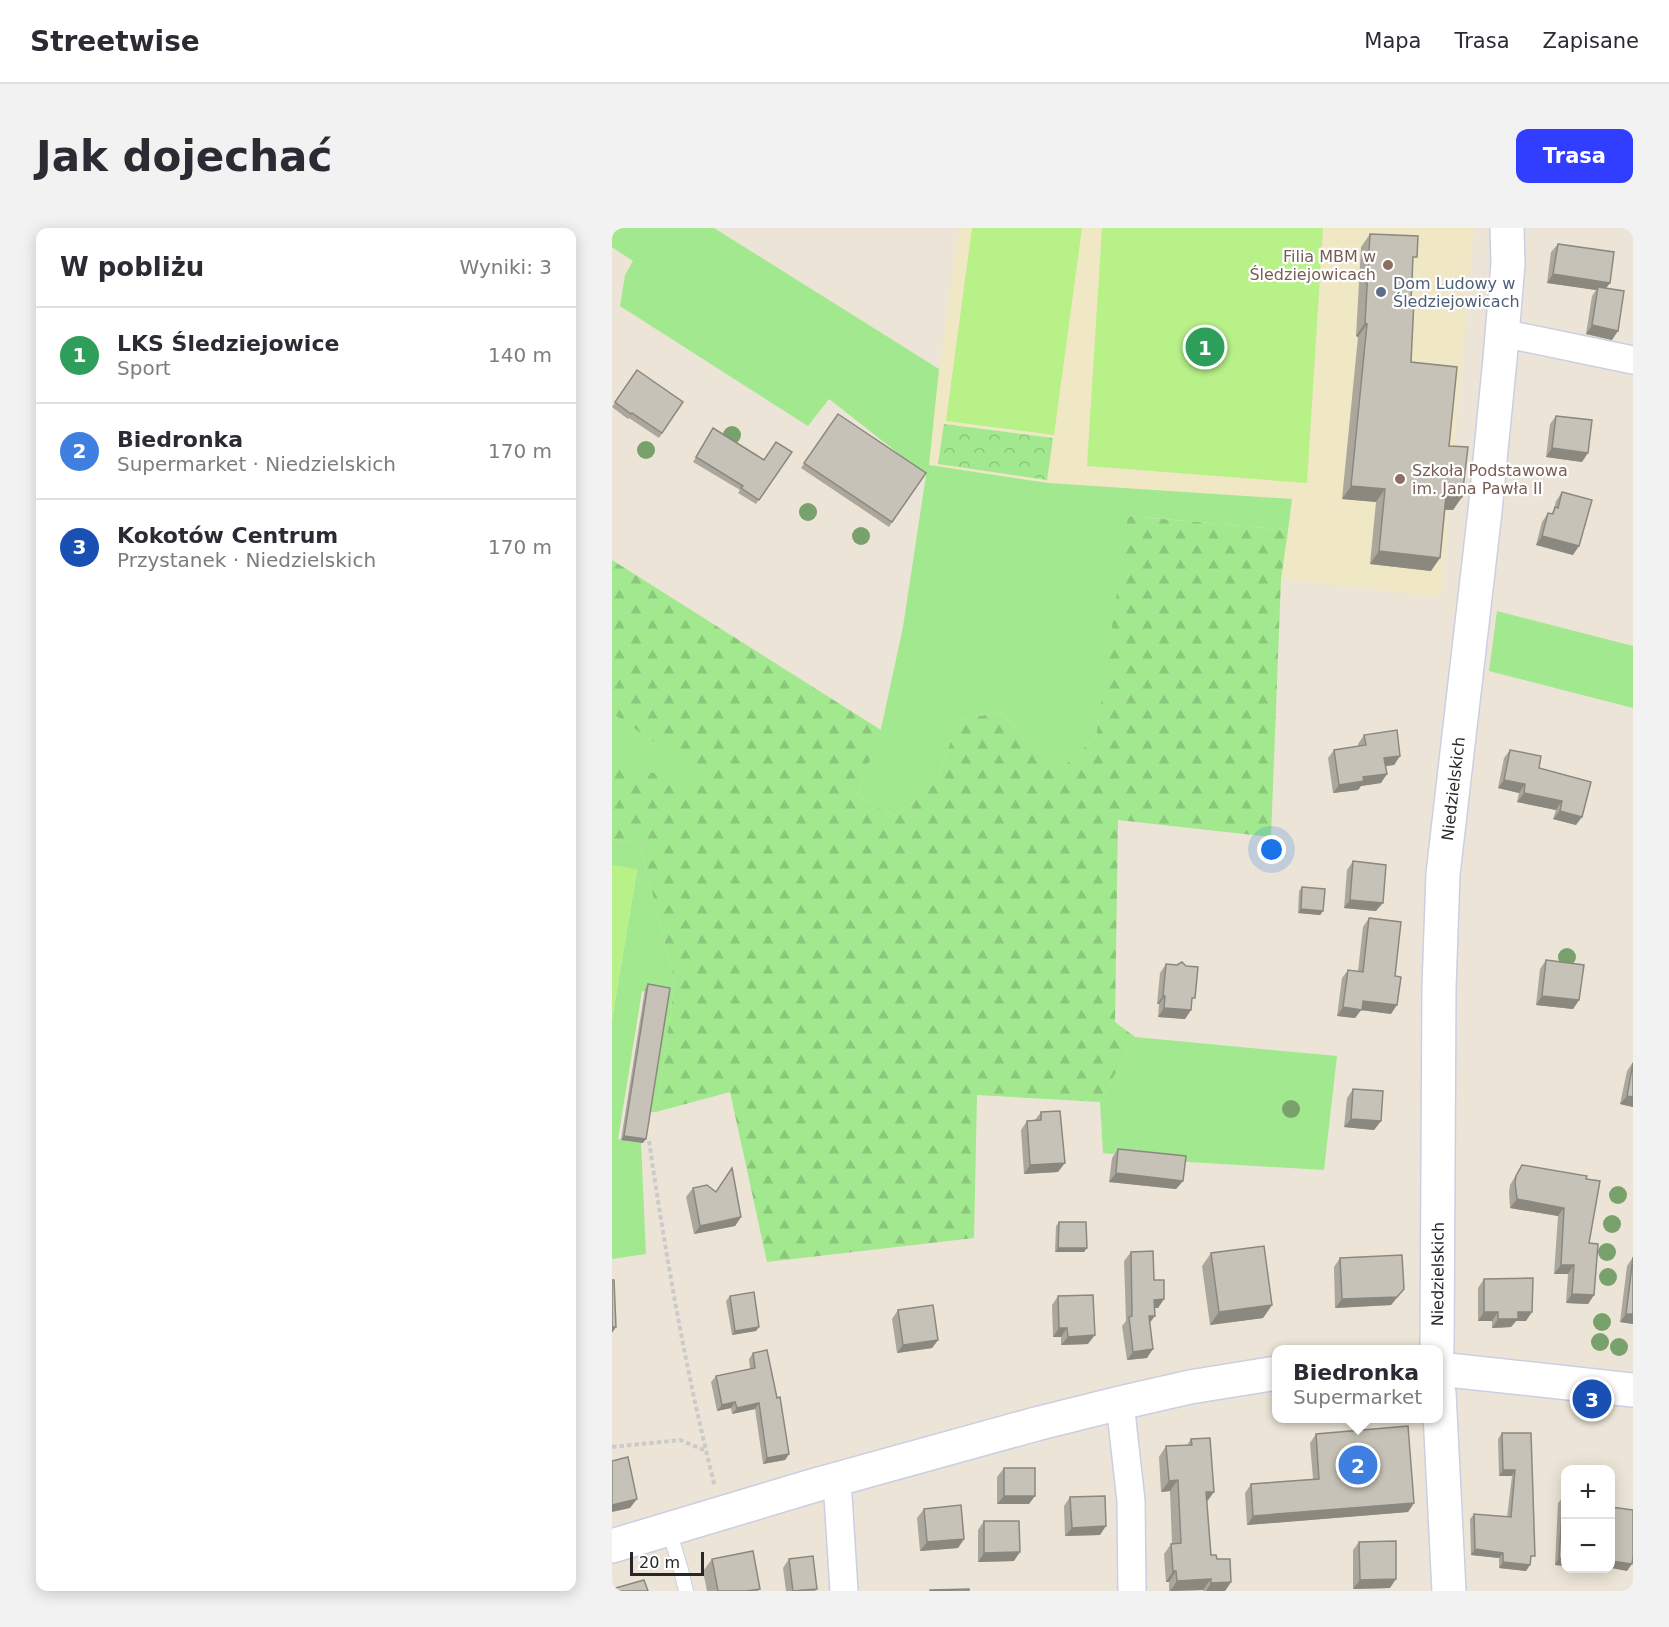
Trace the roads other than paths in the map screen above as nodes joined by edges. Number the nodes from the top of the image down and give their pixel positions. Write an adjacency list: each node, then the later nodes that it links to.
1 (1507, 228): 2 (street, Niedzielskich)
2 (1502, 333): 3 (street); 4 (street, Niedzielskich)
3 (1633, 360)
4 (1437, 1345)
5 (1443, 1369): 7 (street)
6 (1272, 1374): 8 (street)
7 (1633, 1390)
8 (1120, 1403): 10 (street); 15 (street)
9 (1440, 1423): 16 (street)
10 (837, 1480): 11 (street); 14 (street)
11 (669, 1530): 12 (street); 13 (lane)
12 (612, 1546)
13 (686, 1591)
14 (843, 1591)
15 (1132, 1591)
16 (1449, 1591)

